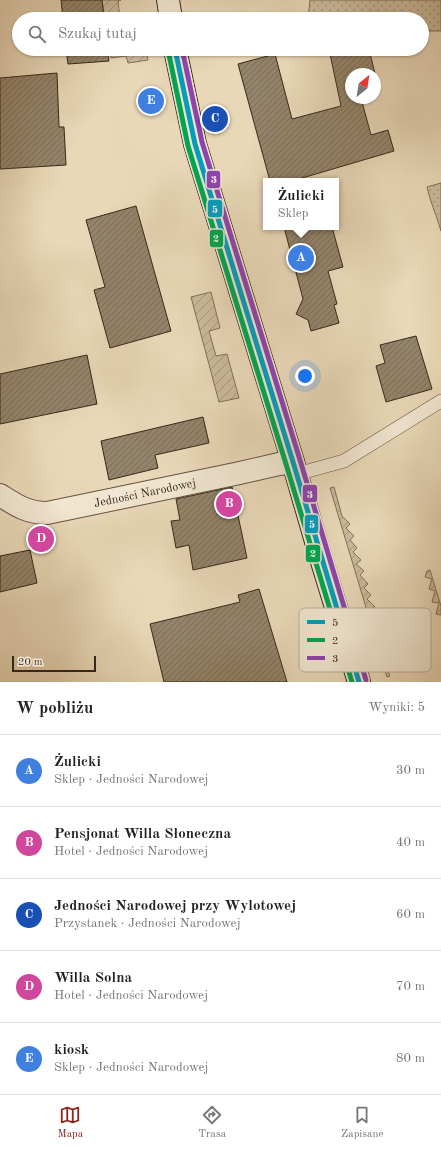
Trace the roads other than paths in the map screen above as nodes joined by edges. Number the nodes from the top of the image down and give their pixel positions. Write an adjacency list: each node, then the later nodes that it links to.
1 (168, 0): 2 (street)
2 (170, 12)
3 (177, 56): 5 (street)
4 (441, 401): 5 (lane)
5 (295, 468): 6 (street, Jedności Narodowej); 7 (street)
6 (0, 495)
7 (336, 608)
8 (356, 672): 9 (street)
9 (359, 682)

